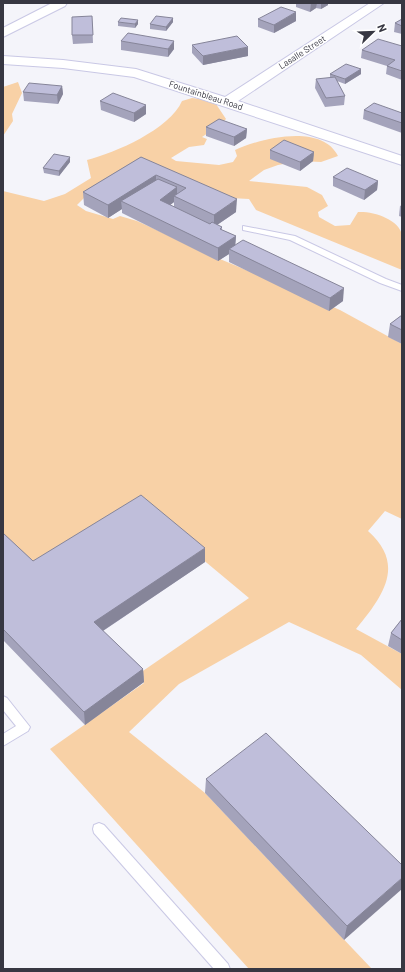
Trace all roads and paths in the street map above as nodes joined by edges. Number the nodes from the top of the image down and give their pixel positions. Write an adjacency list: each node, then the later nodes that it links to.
1 (61, 3): 3 (street)
2 (378, 3): 5 (street, Lasalle Street)
3 (3, 33)
4 (3, 60): 5 (street, Fountainbleau Road)
5 (227, 102): 6 (street, Fountainbleau Road)
6 (402, 162)
7 (246, 228): 8 (lane)
8 (402, 288)
9 (3, 701): 10 (lane)
10 (3, 740)
11 (98, 829): 12 (lane)
12 (223, 969)

